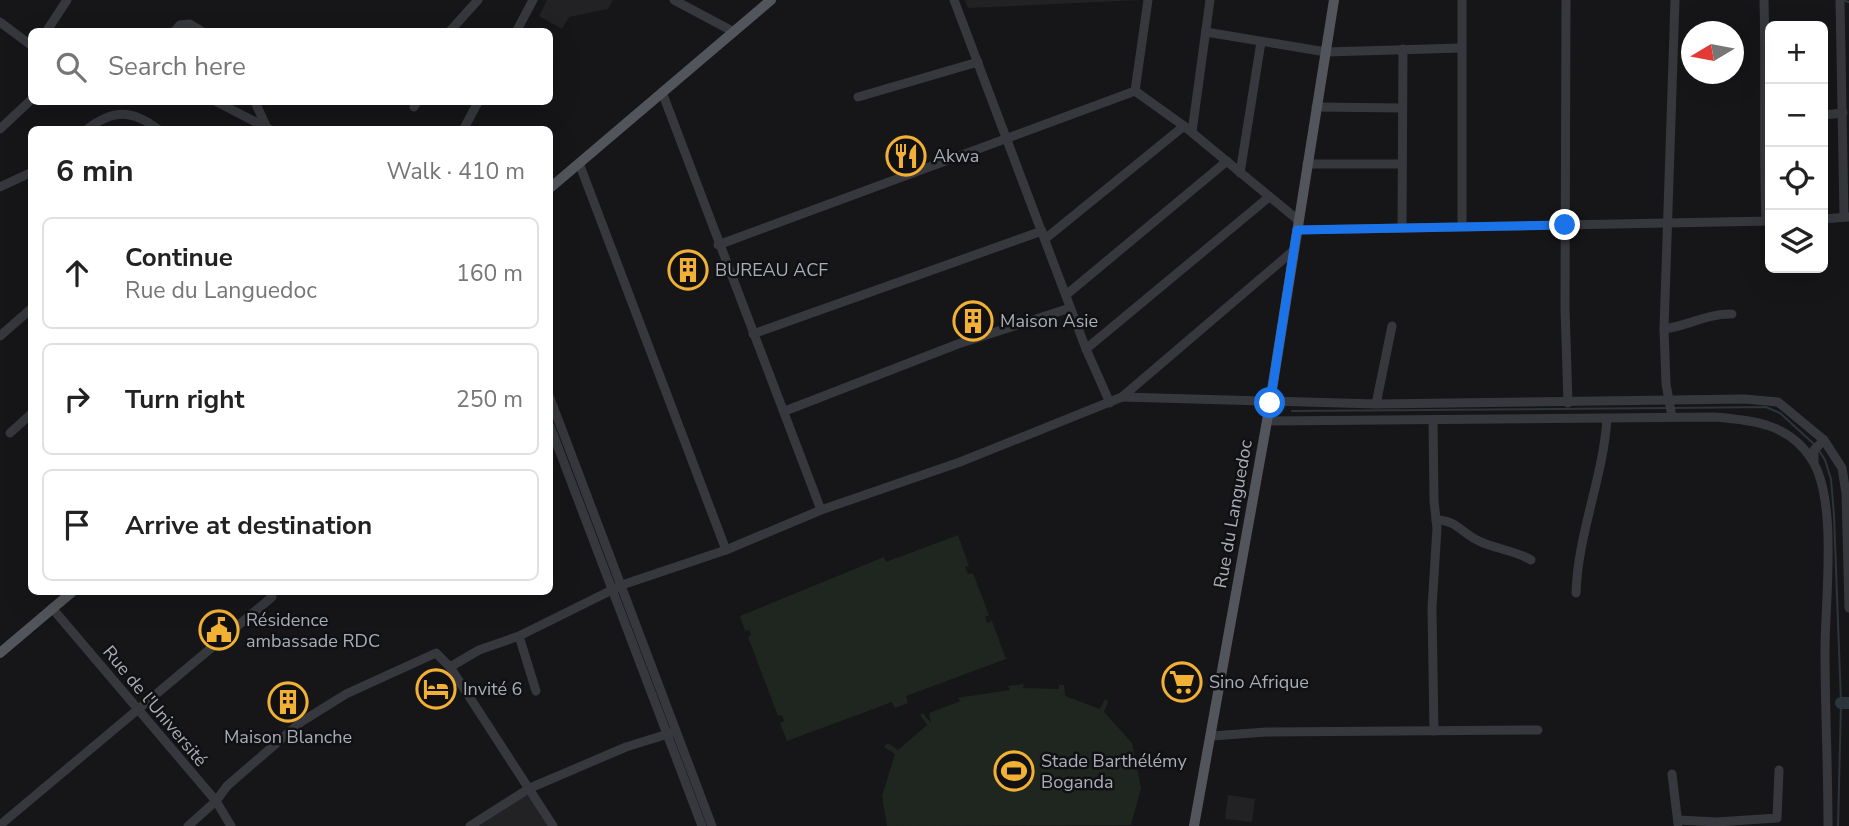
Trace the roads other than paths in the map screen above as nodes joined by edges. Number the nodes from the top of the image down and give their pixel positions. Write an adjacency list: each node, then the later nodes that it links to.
1 (67, 0): 16 (street)
2 (478, 0): 19 (street)
3 (533, 0): 20 (street)
4 (674, 0): 21 (street)
5 (771, 0): 21 (main road)
6 (954, 0): 28 (street)
7 (1148, 0): 30 (street)
8 (1210, 0): 22 (street)
9 (1334, 0): 27 (main road, Rue du Languedoc)
10 (1462, 0): 25 (street)
11 (1566, 0): 66 (street)
12 (1675, 0): 63 (street)
13 (1764, 0): 29 (street)
14 (1840, 0): 39 (street)
15 (0, 22): 24 (street)
16 (49, 28)
17 (177, 28): 18 (street)
18 (196, 28)
19 (453, 28)
20 (518, 28)
21 (734, 32): 31 (main road)
22 (1206, 32): 23 (street); 47 (street)
23 (1261, 42): 27 (street); 54 (street)
24 (28, 43)
25 (1461, 48): 26 (street); 65 (street)
26 (1403, 49): 27 (street); 38 (street)
27 (1326, 52): 37 (main road, Rue du Languedoc)
28 (978, 62): 32 (street); 48 (street)
29 (1766, 84)
30 (1135, 91): 47 (street); 48 (street)
31 (662, 92): 51 (main road); 69 (street)
32 (858, 97)
33 (28, 103): 46 (street)
34 (223, 105): 43 (street)
35 (257, 105): 44 (street)
36 (476, 105): 45 (street)
37 (1316, 107): 38 (street); 52 (main road, Rue du Languedoc)
38 (1402, 108): 53 (street)
39 (1843, 113): 40 (street); 60 (street)
40 (1828, 114)
41 (92, 126): 42 (street)
42 (151, 126)
43 (263, 126)
44 (267, 126)
45 (465, 126)
46 (0, 129)
47 (1188, 129): 50 (street); 68 (street)
48 (1007, 136): 68 (street); 69 (street)
49 (1767, 147): 59 (street)
50 (1227, 161): 54 (street); 71 (street)
51 (579, 163): 56 (main road); 104 (street)
52 (1307, 164): 53 (street); 64 (main road, Rue du Languedoc)
53 (1402, 164): 67 (street)
54 (1240, 173): 58 (street)
55 (28, 174): 57 (street)
56 (553, 185)
57 (0, 187)
58 (1269, 197): 64 (street); 79 (street)
59 (1768, 210)
60 (1846, 217): 61 (street)
61 (1828, 219)
62 (1765, 221): 63 (street)
63 (1667, 223): 66 (street); 76 (street)
64 (1297, 225): 67 (street); 70 (main road, Rue du Languedoc)
65 (1462, 225): 66 (street); 67 (street)
66 (1565, 225): 84 (street)
67 (1402, 226)
68 (1043, 235): 71 (street); 77 (street)
69 (718, 245): 77 (street)
70 (1293, 251): 80 (street); 83 (main road, Rue du Languedoc)
71 (1066, 295): 72 (street)
72 (1070, 308): 79 (street); 88 (street)
73 (28, 312): 78 (street)
74 (1732, 314): 76 (street)
75 (1392, 326): 86 (street)
76 (1664, 329): 81 (street)
77 (753, 334): 88 (street)
78 (0, 336)
79 (1086, 349): 82 (street)
80 (1122, 397): 82 (street); 83 (street)
81 (1669, 401): 85 (street); 91 (street); 99 (street)
82 (1110, 403): 102 (street)
83 (1270, 403): 86 (street); 96 (main road, Rue du Languedoc)
84 (1568, 403): 85 (street); 87 (street)
85 (1593, 403): 92 (street)
86 (1376, 404): 87 (street)
87 (1514, 404): 95 (street)
88 (785, 411): 102 (street)
89 (553, 416): 101 (street)
90 (28, 417): 97 (street)
91 (1672, 417): 93 (street); 100 (street)
92 (1593, 419): 93 (street); 95 (street)
93 (1607, 419): 108 (street)
94 (1433, 420): 95 (street); 96 (street); 103 (street)
95 (1514, 420)
96 (1268, 421): 121 (main road, Rue du Languedoc)
97 (10, 433)
98 (553, 435): 101 (street)
99 (1824, 440): 100 (street); 112 (street)
100 (1810, 449): 135 (street)
101 (559, 453): 106 (street); 107 (street)
102 (821, 510): 104 (street)
103 (1436, 520): 105 (street); 119 (street)
104 (726, 550): 106 (street)
105 (1531, 560)
106 (622, 585): 107 (street); 120 (street)
107 (611, 590): 113 (street); 120 (street)
108 (1576, 593)
109 (68, 595): 111 (main road)
110 (272, 597): 117 (street)
111 (52, 608): 114 (main road); 117 (street, Rue de l'Université)
112 (1849, 608)
113 (519, 636): 115 (street); 116 (street)
114 (0, 653)
115 (450, 667): 124 (street); 125 (street)
116 (536, 691)
117 (138, 710): 125 (street, Rue de l'Université); 127 (street)
118 (1538, 730): 119 (street)
119 (1434, 731): 121 (street)
120 (671, 733): 124 (street); 132 (street); 133 (street)
121 (1212, 736): 134 (main road, Rue du Languedoc)
122 (1779, 770): 126 (street)
123 (1672, 774): 126 (street)
124 (530, 788): 130 (street); 131 (street)
125 (216, 801): 128 (street); 129 (street, Rue de l'Université)
126 (1678, 823)
127 (0, 825)
128 (188, 826)
129 (232, 826)
130 (470, 826)
131 (554, 826)
132 (702, 826)
133 (712, 826)
134 (1194, 826)
135 (1828, 826)

